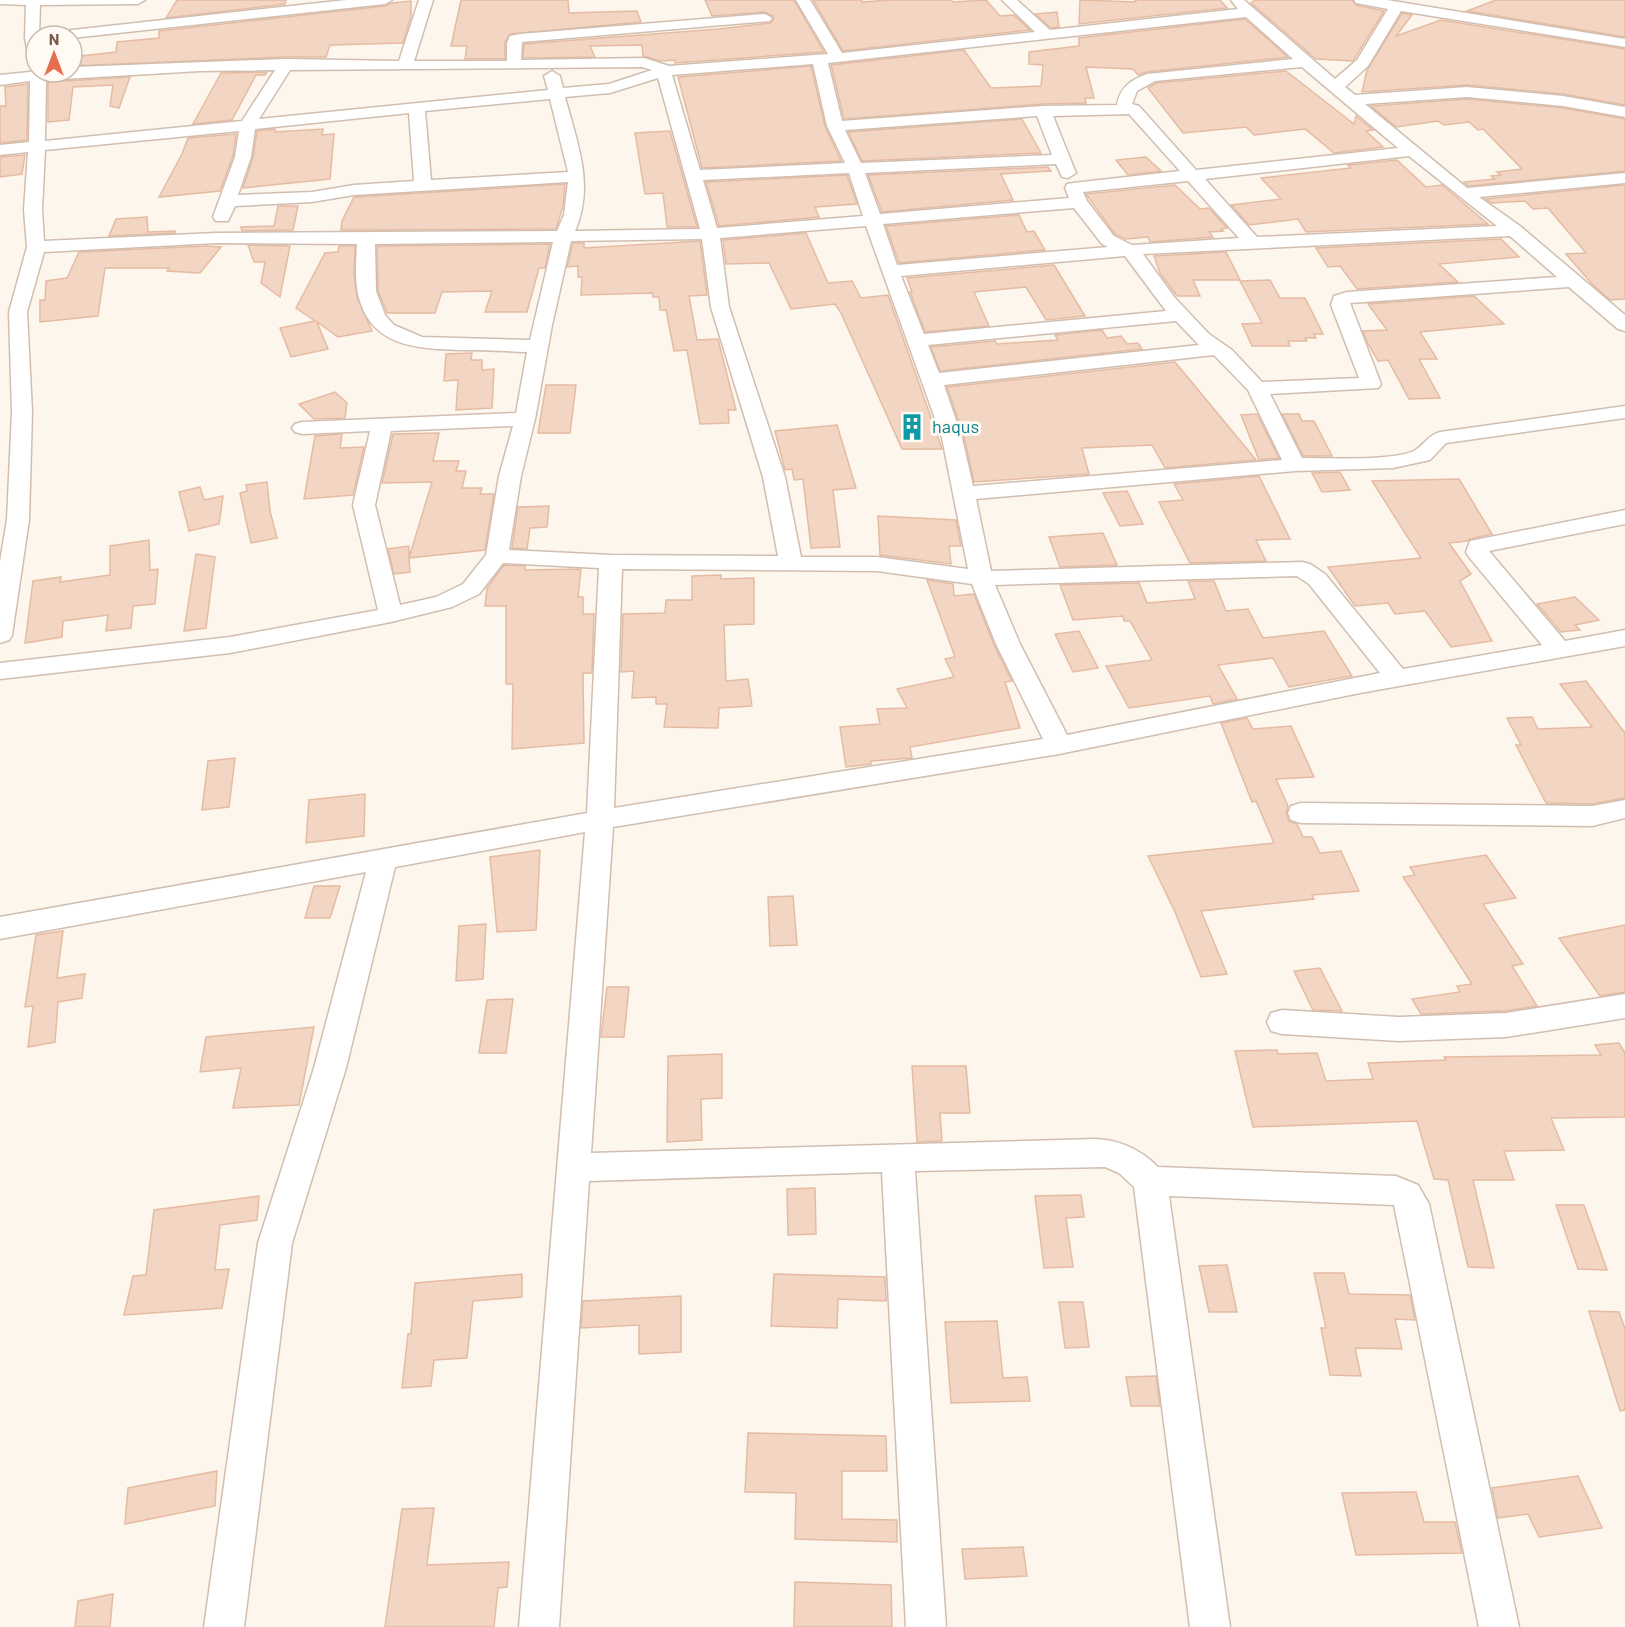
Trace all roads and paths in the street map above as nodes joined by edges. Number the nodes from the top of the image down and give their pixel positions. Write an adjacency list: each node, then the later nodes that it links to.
1 (0, 0): 2 (street)
2 (33, 0): 3 (street); 13 (street)
3 (138, 0)
4 (385, 0): 15 (street)
5 (426, 0): 22 (street)
6 (803, 0): 18 (street)
7 (1009, 0): 16 (street)
8 (1236, 0): 11 (street)
9 (1361, 0): 10 (street)
10 (1397, 6): 17 (street); 30 (street)
11 (1249, 12): 16 (street); 20 (street)
12 (765, 18): 24 (street)
13 (34, 24)
14 (1625, 29): 17 (street)
15 (84, 33)
16 (1046, 34): 18 (street)
17 (1618, 42)
18 (838, 58): 19 (street)
19 (820, 60): 26 (street); 38 (street)
20 (1305, 62): 30 (street); 34 (street)
21 (285, 64): 22 (street); 25 (street); 37 (street)
22 (406, 64): 24 (street)
23 (548, 64): 24 (street); 26 (street); 31 (street)
24 (514, 66)
25 (84, 70)
26 (666, 71): 31 (street); 44 (street)
27 (24, 73): 28 (street)
28 (0, 80)
29 (38, 84): 39 (street)
30 (1336, 87): 32 (street)
31 (556, 93): 33 (street); 45 (street)
32 (1354, 100): 36 (street); 41 (street)
33 (417, 108): 37 (street); 48 (street)
34 (1124, 108): 35 (street); 46 (street)
35 (1043, 111): 38 (street); 42 (street)
36 (1625, 112)
37 (248, 124): 39 (street); 51 (street)
38 (835, 126): 43 (street)
39 (37, 146): 40 (street); 59 (street)
40 (0, 150)
41 (1414, 151): 46 (street); 49 (street)
42 (1063, 159): 43 (street); 50 (street)
43 (855, 167): 44 (street); 52 (street)
44 (694, 175): 54 (street)
45 (577, 176): 48 (street); 55 (street)
46 (1193, 176): 50 (street); 58 (street)
47 (1625, 178): 49 (street)
48 (423, 184): 51 (street)
49 (1463, 193): 53 (street)
50 (1076, 195): 52 (street); 60 (street)
51 (226, 201): 56 (street)
52 (871, 219): 54 (street); 61 (street)
53 (1514, 230): 58 (street); 62 (street)
54 (710, 234): 55 (street); 79 (street)
55 (563, 237): 57 (street); 66 (street)
56 (216, 238): 57 (street); 59 (street)
57 (366, 239): 66 (street)
58 (1252, 242): 60 (street)
59 (36, 247): 82 (street)
60 (1131, 251): 61 (street); 63 (street)
61 (890, 271): 65 (street)
62 (1573, 281): 64 (street); 69 (street)
63 (1182, 315): 65 (street); 67 (street)
64 (1625, 325)
65 (917, 340): 68 (street)
66 (538, 346): 71 (street)
67 (1216, 349): 68 (street); 69 (street)
68 (932, 380): 75 (street)
69 (1257, 388): 74 (street)
70 (1625, 412): 74 (street)
71 (525, 419): 72 (street); 77 (street)
72 (382, 425): 73 (street); 81 (street)
73 (302, 428)
74 (1295, 465): 75 (street)
75 (965, 493): 80 (street)
76 (1625, 517): 84 (street)
77 (497, 556): 78 (street); 81 (street)
78 (611, 562): 79 (street); 90 (street)
79 (790, 562): 80 (street)
80 (981, 578): 86 (street); 87 (street)
81 (391, 615): 85 (street)
82 (0, 635)
83 (1625, 638): 84 (street)
84 (1560, 650): 86 (street)
85 (0, 671)
86 (1398, 679): 87 (street)
87 (1059, 746): 90 (street)
88 (1625, 809): 89 (street)
89 (1301, 813)
90 (600, 820): 91 (street); 96 (street)
91 (382, 860): 92 (street); 98 (street)
92 (0, 928)
93 (1625, 1006): 94 (street)
94 (1282, 1022)
95 (898, 1158): 96 (street); 97 (street); 100 (street)
96 (572, 1168): 99 (street)
97 (1150, 1181): 101 (street); 102 (street)
98 (224, 1627)
99 (538, 1627)
100 (926, 1627)
101 (1210, 1627)
102 (1499, 1627)

